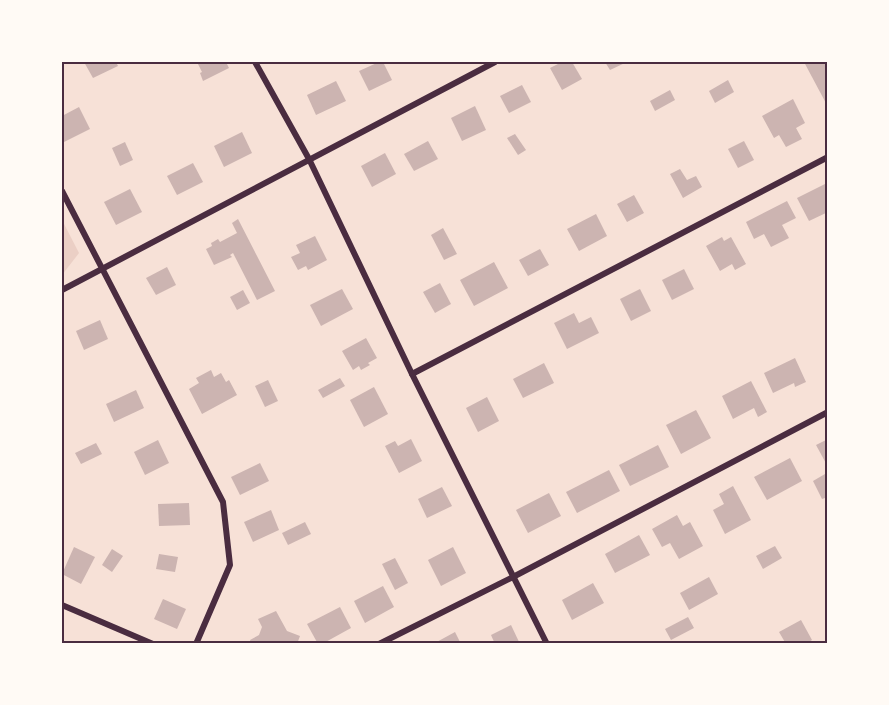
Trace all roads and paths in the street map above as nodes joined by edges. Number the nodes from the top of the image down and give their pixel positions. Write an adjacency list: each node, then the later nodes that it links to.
1 (255, 62): 4 (street)
2 (495, 62): 4 (street)
3 (828, 157): 8 (street)
4 (309, 159): 6 (street); 8 (street)
5 (62, 191): 6 (street)
6 (103, 268): 7 (street); 13 (street)
7 (62, 290)
8 (412, 374): 10 (street)
9 (828, 412): 10 (street)
10 (513, 577): 14 (street); 15 (street)
11 (62, 605): 12 (street)
12 (153, 644)
13 (196, 644)
14 (379, 644)
15 (547, 644)

